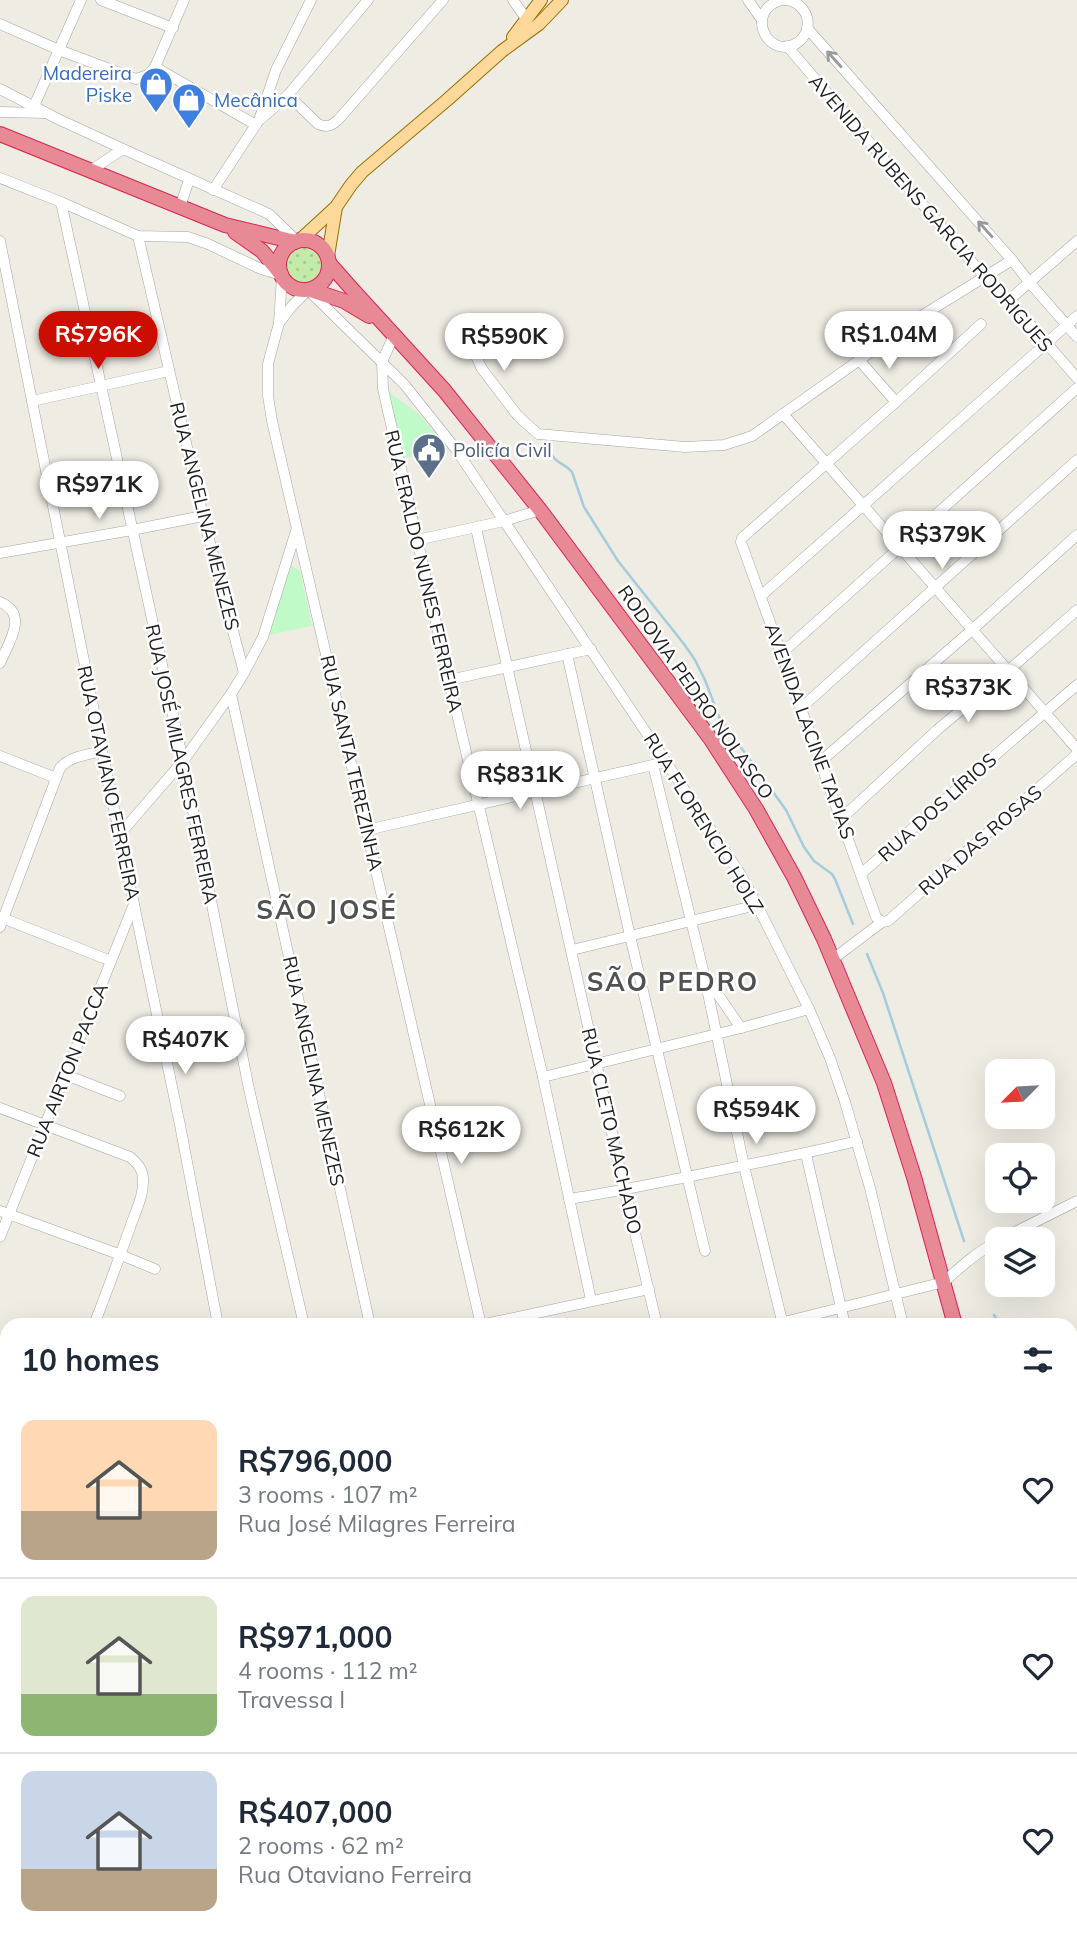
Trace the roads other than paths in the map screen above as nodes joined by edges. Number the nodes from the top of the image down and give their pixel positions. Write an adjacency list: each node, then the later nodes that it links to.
1 (81, 0): 18 (street)
2 (101, 0): 15 (street)
3 (184, 0): 15 (street)
4 (311, 0): 26 (street)
5 (368, 0): 22 (street)
6 (443, 0): 22 (street)
7 (541, 0): 12 (main road)
8 (562, 0): 19 (main road)
9 (748, 0): 13 (street)
10 (782, 0): 13 (street); 16 (street)
11 (518, 2): 12 (street)
12 (527, 20): 19 (main road)
13 (762, 20): 17 (street)
14 (0, 24): 18 (street)
15 (173, 28): 20 (street)
16 (807, 28): 17 (street); 42 (street, AVENIDA RUBENS GARCIA RODRIGUES, one-way to 16)
17 (787, 46): 44 (street, AVENIDA RUBENS GARCIA RODRIGUES)
18 (58, 50): 20 (street); 23 (street)
19 (502, 51): 35 (main road)
20 (155, 68): 26 (street)
21 (0, 89): 23 (street)
22 (288, 95): 26 (street)
23 (34, 106): 25 (street)
24 (0, 112): 25 (street)
25 (47, 113): 28 (street)
26 (258, 123): 32 (street)
27 (0, 134): 29 (highway)
28 (124, 149): 29 (street); 31 (street)
29 (90, 171): 34 (highway)
30 (0, 178): 33 (street)
31 (189, 180): 32 (street); 34 (street)
32 (213, 190): 39 (street)
33 (61, 202): 37 (street); 60 (street, RUA JOSÉ MILAGRES FERREIRA)
34 (180, 207): 36 (highway)
35 (336, 207): 39 (main road); 41 (main road)
36 (225, 225): 39 (highway); 43 (highway)
37 (138, 236): 43 (street); 58 (street, RUA ANGELINA MENEZES)
38 (0, 241): 62 (street, RUA OTAVIANO FERREIRA)
39 (297, 241): 41 (highway); 43 (highway)
40 (1077, 241): 45 (street)
41 (328, 259): 46 (highway); 52 (highway, RODOVIA PEDRO NOLASCO)
42 (1012, 260): 44 (street); 45 (street, AVENIDA RUBENS GARCIA RODRIGUES)
43 (281, 275): 46 (highway); 49 (street)
44 (984, 276): 47 (street, AVENIDA RUBENS GARCIA RODRIGUES); 56 (street)
45 (1030, 283): 47 (street); 51 (street, AVENIDA RUBENS GARCIA RODRIGUES)
46 (309, 290): 49 (street); 52 (highway, RODOVIA PEDRO NOLASCO); 57 (street, RUA FLORENCIO HOLZ)
47 (1009, 300): 55 (street, AVENIDA RUBENS GARCIA RODRIGUES)
48 (1077, 316): 51 (street)
49 (279, 323): 73 (street, RUA SANTA TEREZINHA)
50 (981, 324): 63 (street)
51 (1067, 324): 53 (street, AVENIDA RUBENS GARCIA RODRIGUES); 55 (street)
52 (391, 332): 57 (street, RUA ERALDO NUNES FERREIRA); 68 (highway, RODOVIA PEDRO NOLASCO)
53 (1077, 337)
54 (470, 341): 64 (street)
55 (1045, 342): 59 (street, AVENIDA RUBENS GARCIA RODRIGUES); 67 (street)
56 (859, 360): 63 (street); 64 (street)
57 (382, 362): 70 (street, RUA FLORENCIO HOLZ); 75 (street, RUA ERALDO NUNES FERREIRA)
58 (169, 372): 60 (street); 69 (street, RUA ANGELINA MENEZES)
59 (1077, 378)
60 (102, 386): 62 (street); 72 (street, RUA JOSÉ MILAGRES FERREIRA)
61 (1077, 388): 77 (street)
62 (32, 401): 76 (street, RUA OTAVIANO FERREIRA)
63 (896, 402): 66 (street)
64 (783, 414): 66 (street)
65 (1077, 460): 81 (street)
66 (826, 464): 67 (street); 82 (street, AVENIDA LACINE TAPIAS)
67 (862, 505): 77 (street); 82 (street)
68 (540, 510): 70 (street); 121 (highway, RODOVIA PEDRO NOLASCO)
69 (203, 516): 72 (street); 92 (street, RUA ANGELINA MENEZES)
70 (505, 521): 71 (street); 86 (street, RUA FLORENCIO HOLZ)
71 (476, 528): 75 (street); 90 (street, RUA CLETO MACHADO)
72 (132, 530): 76 (street); 102 (street, RUA JOSÉ MILAGRES FERREIRA)
73 (297, 531): 79 (street); 80 (street, RUA SANTA TEREZINHA)
74 (1076, 539): 85 (street)
75 (417, 540): 93 (street, RUA ERALDO NUNES FERREIRA)
76 (61, 543): 78 (street); 99 (street, RUA OTAVIANO FERREIRA)
77 (899, 546): 81 (street); 87 (street)
78 (0, 553)
79 (289, 559): 80 (street); 92 (street)
80 (305, 563): 111 (street, RUA SANTA TEREZINHA)
81 (935, 586): 85 (street); 96 (street)
82 (762, 595): 87 (street, AVENIDA LACINE TAPIAS)
83 (4, 603): 89 (street)
84 (1077, 610): 91 (street)
85 (973, 629): 91 (street); 104 (street)
86 (591, 649): 88 (street); 103 (street, RUA FLORENCIO HOLZ)
87 (782, 653): 96 (street, AVENIDA LACINE TAPIAS)
88 (567, 654): 90 (street); 107 (street)
89 (0, 663)
90 (508, 668): 93 (street); 108 (street, RUA CLETO MACHADO)
91 (1009, 670): 97 (street); 110 (street)
92 (244, 673): 95 (street)
93 (449, 680): 109 (street, RUA ERALDO NUNES FERREIRA)
94 (1077, 685): 97 (street, RUA DOS LÍRIOS)
95 (231, 694): 102 (street); 156 (street, RUA ANGELINA MENEZES)
96 (802, 708): 104 (street, AVENIDA LACINE TAPIAS)
97 (1045, 712): 98 (street); 113 (street, RUA DOS LÍRIOS)
98 (1077, 749)
99 (102, 751): 106 (street); 112 (street, RUA OTAVIANO FERREIRA)
100 (1077, 754): 118 (street, RUA DAS ROSAS)
101 (0, 756): 106 (street)
102 (183, 761): 112 (street); 155 (street, RUA JOSÉ MILAGRES FERREIRA)
103 (666, 762): 105 (street); 115 (street, RUA FLORENCIO HOLZ)
104 (820, 762): 110 (street, AVENIDA LACINE TAPIAS)
105 (653, 765): 107 (street); 117 (street)
106 (56, 778): 116 (street)
107 (595, 779): 108 (street); 119 (street)
108 (535, 792): 109 (street); 120 (street, RUA CLETO MACHADO)
109 (478, 804): 111 (street); 130 (street, RUA ERALDO NUNES FERREIRA)
110 (841, 819): 113 (street, AVENIDA LACINE TAPIAS)
111 (367, 830): 157 (street, RUA SANTA TEREZINHA)
112 (120, 834): 114 (street, RUA OTAVIANO FERREIRA)
113 (862, 874): 118 (street, AVENIDA LACINE TAPIAS)
114 (134, 904): 122 (street, RUA AIRTON PACCA); 154 (street, RUA OTAVIANO FERREIRA)
115 (757, 905): 117 (street); 124 (street, RUA FLORENCIO HOLZ)
116 (1, 921): 122 (street)
117 (690, 922): 119 (street); 123 (street)
118 (882, 922): 121 (street, RUA DAS ROSAS)
119 (630, 936): 120 (street); 127 (street)
120 (572, 950): 128 (street, RUA CLETO MACHADO)
121 (833, 960): 148 (highway, RODOVIA PEDRO NOLASCO)
122 (111, 961): 129 (street, RUA AIRTON PACCA)
123 (704, 974): 125 (street); 126 (street)
124 (810, 1009): 125 (street); 134 (street, RUA FLORENCIO HOLZ)
125 (741, 1028): 126 (street)
126 (717, 1034): 127 (street); 136 (street)
127 (656, 1048): 128 (street); 137 (street)
128 (596, 1063): 130 (street); 138 (street, RUA CLETO MACHADO)
129 (66, 1075): 131 (street); 133 (street, RUA AIRTON PACCA)
130 (543, 1077): 139 (street, RUA ERALDO NUNES FERREIRA)
131 (120, 1096)
132 (0, 1108): 133 (street)
133 (45, 1126): 141 (street, RUA AIRTON PACCA); 146 (street)
134 (857, 1141): 135 (street); 150 (street, RUA FLORENCIO HOLZ)
135 (806, 1154): 136 (street); 152 (street)
136 (744, 1166): 137 (street); 160 (street)
137 (686, 1177): 138 (street); 145 (street)
138 (625, 1191): 139 (street); 149 (street, RUA CLETO MACHADO)
139 (569, 1199): 151 (street, RUA ERALDO NUNES FERREIRA)
140 (1077, 1201): 142 (street)
141 (5, 1213): 143 (street, RUA AIRTON PACCA); 146 (street)
142 (1025, 1227)
143 (0, 1237)
144 (985, 1248): 148 (street)
145 (705, 1251)
146 (121, 1255): 147 (street); 153 (street)
147 (155, 1269)
148 (944, 1282): 150 (street); 164 (highway, RODOVIA PEDRO NOLASCO)
149 (649, 1289): 151 (street); 159 (street, RUA CLETO MACHADO)
150 (895, 1293): 152 (street); 163 (street, RUA FLORENCIO HOLZ)
151 (592, 1300): 158 (street)
152 (840, 1307): 161 (street); 162 (street)
153 (97, 1318)
154 (217, 1318)
155 (302, 1318)
156 (368, 1318)
157 (479, 1318)
158 (512, 1318)
159 (655, 1318)
160 (778, 1318)
161 (801, 1318)
162 (843, 1318)
163 (901, 1318)
164 (953, 1318)

